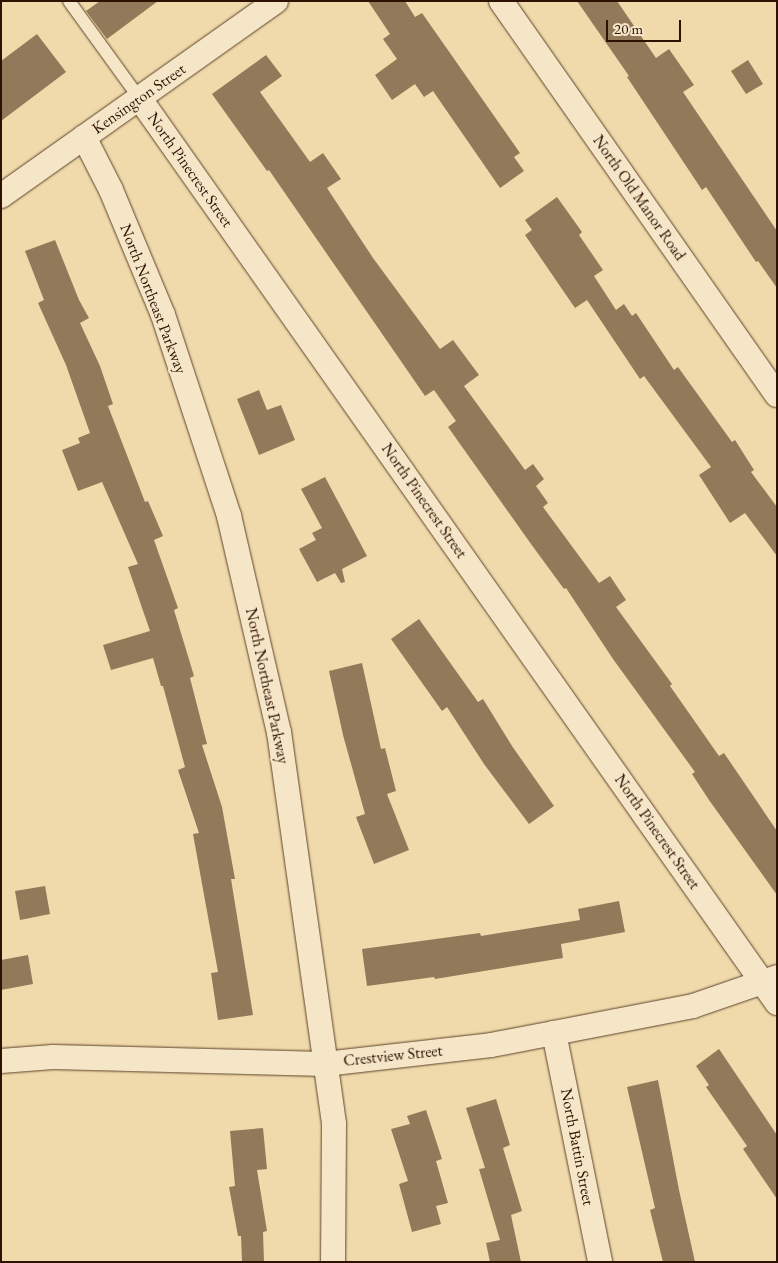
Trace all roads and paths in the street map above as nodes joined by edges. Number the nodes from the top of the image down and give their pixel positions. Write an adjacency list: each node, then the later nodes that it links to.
1 (69, 1): 4 (lane, North Pinecrest Street)
2 (276, 1): 4 (street, Kensington Street)
3 (501, 1): 7 (street, North Old Manor Road)
4 (140, 99): 5 (street, Kensington Street); 8 (street, North Pinecrest Street)
5 (84, 137): 6 (street, Kensington Street); 12 (street, North Northeast Parkway)
6 (1, 196)
7 (777, 395)
8 (769, 980): 9 (street, North Pinecrest Street); 10 (street, Crestview Street)
9 (777, 1003)
10 (554, 1033): 12 (street, Crestview Street); 14 (street, North Battin Street)
11 (1, 1061): 12 (street, Crestview Street)
12 (325, 1064): 13 (street, North Northeast Parkway)
13 (333, 1262)
14 (600, 1262)

